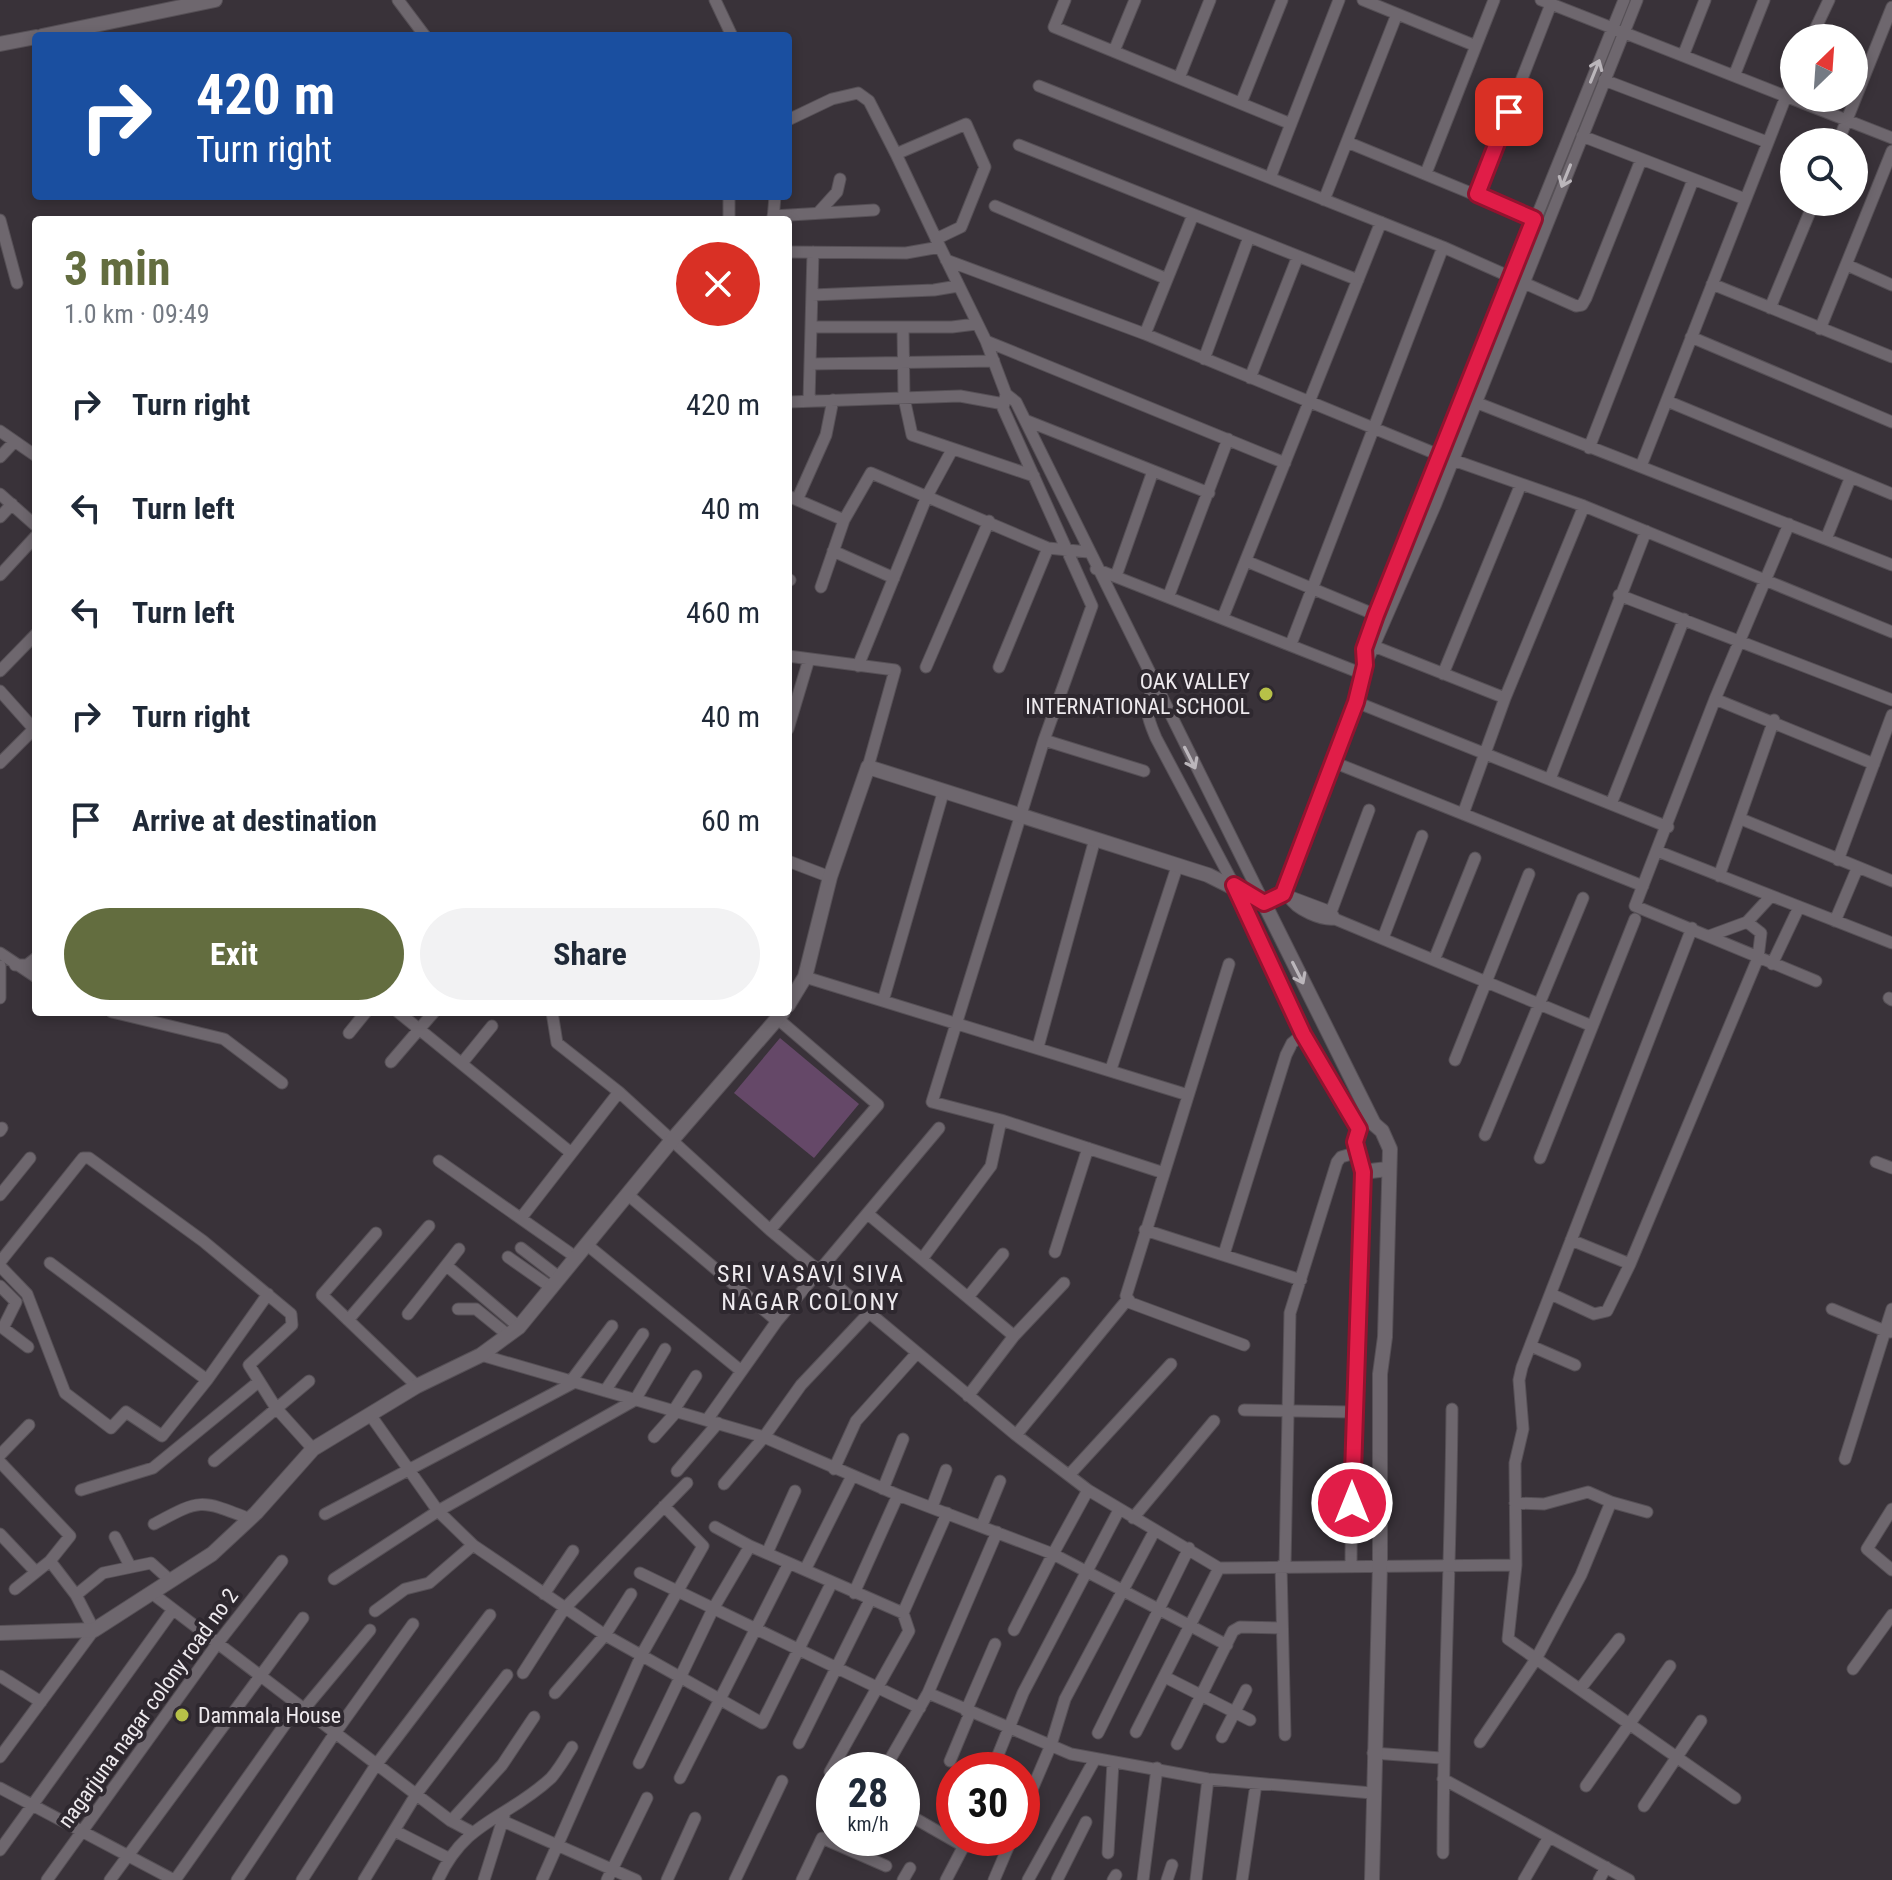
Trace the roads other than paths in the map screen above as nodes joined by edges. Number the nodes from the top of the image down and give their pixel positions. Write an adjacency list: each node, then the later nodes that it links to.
1 (215, 0): 17 (street)
2 (398, 0): 23 (street)
3 (715, 0): 24 (street)
4 (1065, 0): 28 (street)
5 (1135, 0): 28 (street)
6 (1210, 0): 31 (street)
7 (1282, 0): 35 (street)
8 (1339, 0): 40 (street)
9 (1363, 0): 19 (street)
10 (1494, 0): 27 (street)
11 (1624, 0): 21 (street)
12 (1637, 0): 21 (street)
13 (1705, 0): 29 (street)
14 (1764, 0): 30 (street)
15 (1829, 0): 20 (street)
16 (1546, 2): 21 (street); 54 (street)
17 (178, 4): 22 (street)
18 (1892, 7): 39 (street)
19 (1397, 14): 27 (street); 44 (street)
20 (1818, 24)
21 (1618, 30): 29 (street); 32 (street); 63 (street, one-way to 21)
22 (59, 32)
23 (422, 32)
24 (730, 32)
25 (32, 38): 26 (street)
26 (0, 44)
27 (1476, 46): 50 (street)
28 (1114, 51): 31 (street)
29 (1683, 56): 30 (street)
30 (1734, 76): 34 (street)
31 (1179, 78): 35 (street)
32 (1604, 80): 42 (street); 45 (street)
33 (1039, 86): 51 (street)
34 (1780, 94)
35 (1241, 103): 40 (street)
36 (1780, 109): 45 (street)
37 (1825, 112): 39 (street)
38 (792, 118): 48 (street)
39 (1847, 121): 41 (street); 43 (street)
40 (1291, 124): 51 (street)
41 (1844, 128)
42 (1582, 136): 49 (street); 75 (street, one-way to 75)
43 (1892, 138)
44 (1347, 142): 50 (street); 56 (street)
45 (1767, 142): 55 (street)
46 (1019, 145): 60 (street)
47 (1892, 151): 73 (street)
48 (896, 154): 67 (street); 67 (street)
49 (1641, 160): 53 (street); 75 (street)
50 (1426, 173): 54 (street)
51 (1270, 178): 56 (street)
52 (840, 179): 59 (street)
53 (1693, 180): 55 (street); 110 (street)
54 (1477, 194): 63 (street)
55 (1745, 199): 78 (street)
56 (1324, 200): 65 (street)
57 (995, 206): 74 (street)
58 (874, 210): 59 (street)
59 (818, 213): 61 (street)
60 (1193, 215): 66 (street); 74 (street)
61 (791, 216)
62 (1808, 216): 82 (street)
63 (1534, 219): 75 (street)
64 (0, 220): 77 (street)
65 (1381, 222): 68 (street); 76 (street)
66 (1249, 237): 71 (street); 91 (street)
67 (938, 243): 70 (street); 72 (street)
68 (1443, 247): 75 (street); 106 (street)
69 (792, 252): 70 (street)
70 (813, 252): 81 (street)
71 (1298, 256): 76 (street); 95 (street)
72 (946, 260): 80 (street); 87 (street)
73 (1847, 265): 79 (street); 86 (street)
74 (1167, 279): 87 (street)
75 (1517, 279): 103 (street); 113 (street)
76 (1358, 280): 102 (street)
77 (17, 283)
78 (1712, 284): 82 (street); 88 (street)
79 (1892, 285)
80 (958, 286): 81 (street); 83 (street)
81 (812, 295): 84 (street)
82 (1770, 308): 86 (street)
83 (976, 324): 85 (street); 89 (street)
84 (811, 327): 85 (street); 93 (street)
85 (903, 328): 94 (street)
86 (1820, 329): 90 (street)
87 (1145, 334): 91 (street)
88 (1691, 337): 100 (street); 105 (street)
89 (986, 341): 92 (street); 108 (street)
90 (1892, 357)
91 (1204, 359): 95 (street)
92 (994, 361): 94 (street); 97 (street)
93 (810, 364): 94 (street); 99 (street)
94 (904, 364): 96 (street)
95 (1250, 378): 102 (street)
96 (904, 398): 97 (street); 98 (street); 111 (street)
97 (1005, 399): 104 (street); 120 (street)
98 (833, 400): 99 (street); 126 (street)
99 (809, 401): 101 (street)
100 (1667, 401): 117 (street); 119 (street)
101 (792, 402)
102 (1309, 402): 106 (street); 116 (street)
103 (1475, 402): 110 (street); 115 (street)
104 (1025, 420): 118 (street); 120 (street)
105 (1892, 422)
106 (1373, 429): 113 (street); 148 (street)
107 (0, 431): 109 (street)
108 (1228, 439): 116 (street); 122 (street)
109 (14, 442): 112 (street); 114 (street)
110 (1589, 448): 117 (street)
111 (952, 450): 120 (street); 125 (street)
112 (32, 453)
113 (1439, 455): 115 (street); 151 (street)
114 (0, 457)
115 (1453, 459): 121 (street); 158 (street)
116 (1285, 463): 140 (street)
117 (1641, 466): 133 (street)
118 (1153, 471): 122 (street); 144 (street)
119 (1850, 479): 124 (street); 135 (street)
120 (1043, 480): 139 (street); 139 (street)
121 (1521, 484): 128 (street); 166 (street)
122 (1209, 493): 149 (street)
123 (0, 494): 127 (street)
124 (1892, 494)
125 (927, 496): 130 (street); 131 (street); 145 (street)
126 (793, 498): 130 (street)
127 (12, 504): 129 (street); 132 (street)
128 (1584, 506): 134 (street); 169 (street)
129 (0, 517)
130 (844, 520): 138 (street)
131 (989, 521): 137 (street); 162 (street)
132 (32, 522)
133 (1789, 524): 135 (street); 146 (street)
134 (1646, 531): 146 (street); 150 (street)
135 (1826, 539): 141 (street)
136 (32, 540): 143 (street)
137 (1048, 548): 139 (street); 163 (street)
138 (833, 551): 145 (street); 147 (street)
139 (1078, 552): 142 (street); 178 (street)
140 (1246, 561): 148 (street); 152 (street)
141 (1892, 565)
142 (1096, 569): 144 (street); 167 (street)
143 (0, 575)
144 (1116, 576): 149 (street)
145 (894, 578): 161 (street)
146 (1765, 580): 154 (street); 157 (street)
147 (821, 587)
148 (1312, 588): 151 (street); 156 (street)
149 (1169, 595): 152 (street)
150 (1619, 595): 153 (street); 185 (street)
151 (1376, 615): 164 (street)
152 (1223, 617): 156 (street)
153 (1684, 619): 157 (street); 187 (street)
154 (1892, 632)
155 (32, 638): 165 (street)
156 (1291, 644): 164 (street)
157 (1739, 644): 170 (street); 171 (street)
158 (1376, 647): 164 (street); 166 (street)
159 (792, 657): 160 (street)
160 (809, 659): 161 (street); 174 (street)
161 (858, 666): 183 (street)
162 (926, 667)
163 (999, 667)
164 (1364, 669): 172 (street)
165 (0, 671)
166 (1443, 674): 169 (street)
167 (1155, 688): 205 (street); 210 (street, one-way to 210)
168 (0, 691): 176 (street)
169 (1505, 698): 179 (street)
170 (1715, 699): 175 (street); 192 (street)
171 (1892, 700)
172 (1356, 702): 179 (street); 180 (street)
173 (1892, 715): 182 (street)
174 (792, 716)
175 (1774, 720): 182 (street); 191 (street)
176 (32, 725)
177 (32, 731): 181 (street)
178 (1044, 740): 184 (street); 190 (street)
179 (1484, 754): 185 (street); 189 (street)
180 (1333, 762): 189 (street); 207 (street)
181 (0, 763)
182 (1874, 764): 197 (street)
183 (868, 767): 186 (street); 203 (street)
184 (1144, 771)
185 (1550, 779): 187 (street)
186 (943, 793): 190 (street); 234 (street)
187 (1611, 804): 192 (street)
188 (1369, 810): 212 (street)
189 (1463, 814): 206 (street)
190 (1019, 817): 194 (street); 242 (street)
191 (1741, 819): 197 (street); 202 (street)
192 (1668, 827): 195 (street)
193 (1422, 836): 218 (street)
194 (1095, 839): 199 (street); 248 (street)
195 (1657, 851): 202 (street); 206 (street)
196 (1475, 858): 222 (street)
197 (1838, 860): 200 (street)
198 (792, 863): 203 (street)
199 (1177, 867): 205 (street); 252 (street)
200 (1857, 869): 204 (street); 214 (street)
201 (1529, 874): 230 (street)
202 (1719, 876): 208 (street)
203 (830, 877): 229 (street)
204 (1892, 881)
205 (1234, 885): 210 (street); 247 (street)
206 (1643, 886): 216 (street)
207 (1286, 896): 210 (street); 212 (street)
208 (1771, 896): 211 (street); 215 (street)
209 (1583, 898): 235 (street)
210 (1264, 903): 256 (street, one-way to 256)
211 (1799, 907): 214 (street); 225 (street)
212 (1333, 916): 218 (street)
213 (1635, 919): 244 (street)
214 (1835, 921): 219 (street)
215 (1747, 922): 217 (street); 221 (street)
216 (1692, 928): 217 (street); 281 (street)
217 (1708, 936): 221 (street)
218 (1383, 938): 222 (street)
219 (1892, 943)
220 (0, 953): 226 (street)
221 (1758, 958): 225 (street); 293 (street)
222 (1434, 960): 230 (street)
223 (32, 961): 226 (street)
224 (1229, 964): 255 (street)
225 (1772, 964): 231 (street)
226 (15, 965): 228 (street)
227 (0, 966): 232 (street)
228 (32, 975)
229 (805, 977): 233 (street); 234 (street)
230 (1485, 981): 235 (street); 249 (street)
231 (1816, 981)
232 (0, 998)
233 (792, 998)
234 (883, 1001): 242 (street)
235 (1540, 1004): 244 (street); 260 (street)
236 (129, 1016): 253 (street)
237 (363, 1016): 246 (street)
238 (403, 1016): 245 (street)
239 (431, 1016): 245 (street)
240 (553, 1016): 254 (street)
241 (781, 1016): 261 (street); 278 (street)
242 (957, 1021): 248 (street); 257 (street)
243 (492, 1026): 251 (street)
244 (1592, 1026): 266 (street)
245 (419, 1030): 250 (street); 251 (street)
246 (349, 1033)
247 (1297, 1038): 258 (street); 287 (street)
248 (1038, 1047): 252 (street)
249 (1455, 1060)
250 (391, 1062)
251 (462, 1063): 263 (street)
252 (1111, 1069): 255 (street)
253 (282, 1083)
254 (619, 1092): 261 (street); 263 (street)
255 (1188, 1095): 272 (street)
256 (1369, 1113): 258 (street); 270 (street)
257 (1001, 1120): 262 (street); 290 (street)
258 (1354, 1120): 264 (street)
259 (939, 1128): 275 (street)
260 (1485, 1135)
261 (672, 1140): 273 (street); 278 (street)
262 (1088, 1148): 272 (street); 285 (street)
263 (570, 1152): 276 (street)
264 (1358, 1152): 271 (street); 296 (street)
265 (30, 1158): 274 (street)
266 (1540, 1158)
267 (439, 1161): 276 (street)
268 (1876, 1162): 269 (street)
269 (1892, 1168)
270 (1387, 1169): 271 (street); 395 (street)
271 (1363, 1172): 339 (street)
272 (1164, 1173): 279 (street)
273 (627, 1194): 282 (street); 310 (street)
274 (0, 1195)
275 (868, 1214): 290 (street); 295 (street)
276 (521, 1218): 289 (street)
277 (429, 1226): 309 (street)
278 (770, 1230): 295 (street)
279 (1145, 1230): 287 (street); 303 (street)
280 (376, 1233): 309 (street)
281 (1571, 1240): 293 (street); 301 (street)
282 (586, 1244): 289 (street); 324 (street)
283 (521, 1248): 297 (street)
284 (459, 1249): 294 (street)
285 (1055, 1252)
286 (1003, 1254): 302 (street)
287 (1224, 1254): 296 (street)
288 (508, 1257): 297 (street)
289 (577, 1258): 297 (street)
290 (922, 1259): 302 (street)
291 (50, 1263): 326 (street)
292 (0, 1264): 300 (street); 326 (street)
293 (1630, 1264): 301 (street)
294 (447, 1266): 308 (street); 312 (street)
295 (820, 1272): 307 (street); 310 (street)
296 (1301, 1280): 338 (street)
297 (556, 1283): 312 (street)
298 (1064, 1283): 315 (street)
299 (0, 1286): 318 (street)
300 (268, 1294): 326 (street); 329 (street)
301 (1551, 1294): 317 (street)
302 (968, 1297): 315 (street)
303 (1127, 1300): 316 (street); 344 (street)
304 (458, 1309): 312 (street)
305 (1832, 1309): 313 (street)
306 (1892, 1309): 313 (street)
307 (869, 1313): 320 (street); 346 (street)
308 (408, 1314)
309 (348, 1320): 330 (street)
310 (777, 1321): 324 (street)
311 (612, 1326): 328 (street)
312 (513, 1331): 321 (street)
313 (1889, 1332): 350 (street)
314 (643, 1334): 331 (street)
315 (1014, 1336): 332 (street)
316 (1244, 1345)
317 (1531, 1346): 323 (street); 368 (street)
318 (28, 1347)
319 (665, 1349): 333 (street)
320 (917, 1353): 332 (street); 354 (street)
321 (481, 1355): 328 (street); 330 (street)
322 (1171, 1364): 357 (street)
323 (1575, 1365)
324 (740, 1370): 341 (street)
325 (696, 1376): 337 (street)
326 (207, 1380)
327 (309, 1381): 334 (street)
328 (573, 1381): 331 (street); 353 (street)
329 (257, 1383): 334 (street); 363 (street)
330 (417, 1386): 340 (street)
331 (605, 1391): 333 (street)
332 (968, 1396): 344 (street)
333 (635, 1400): 337 (street); 373 (street)
334 (276, 1408): 348 (street); 351 (street)
335 (1452, 1409): 400 (street)
336 (1244, 1410): 338 (street)
337 (676, 1411): 341 (street); 345 (street)
338 (1287, 1412): 339 (street); 399 (street)
339 (1352, 1412): 396 (street)
340 (371, 1416): 348 (street); 353 (street)
341 (713, 1421): 346 (street); 356 (street)
342 (1214, 1421): 378 (street)
343 (29, 1425): 349 (street)
344 (1016, 1435): 357 (street)
345 (654, 1437)
346 (764, 1437): 354 (street); 361 (street)
347 (903, 1439): 362 (street)
348 (313, 1449): 374 (street)
349 (0, 1455)
350 (1845, 1459)
351 (214, 1461)
352 (0, 1462): 392 (street)
353 (409, 1468): 373 (street); 377 (street)
354 (834, 1469): 358 (street)
355 (946, 1470): 370 (street)
356 (677, 1471)
357 (1070, 1474): 364 (street)
358 (852, 1476): 362 (street); 402 (street)
359 (1000, 1481): 380 (street)
360 (687, 1483): 369 (street)
361 (724, 1484)
362 (883, 1489): 366 (street)
363 (81, 1490)
364 (1088, 1490): 372 (street); 391 (street)
365 (795, 1491): 390 (street)
366 (898, 1495): 370 (street); 413 (street)
367 (1611, 1502): 368 (street); 375 (street); 443 (street)
368 (1515, 1503): 397 (street)
369 (664, 1506): 412 (street); 420 (street)
370 (932, 1507): 376 (street)
371 (1892, 1509): 403 (street)
372 (1119, 1510): 378 (street); 404 (street)
373 (438, 1511): 386 (street); 407 (street)
374 (257, 1512): 379 (street); 408 (street)
375 (1647, 1512)
376 (947, 1513): 380 (street); 424 (street)
377 (325, 1514)
378 (1133, 1518): 382 (street)
379 (154, 1524)
380 (982, 1525): 383 (street)
381 (715, 1527): 387 (street)
382 (1155, 1530): 388 (street); 411 (street)
383 (997, 1532): 391 (street); 457 (street)
384 (0, 1534): 405 (street)
385 (115, 1537): 398 (street)
386 (473, 1545): 415 (street); 423 (street)
387 (750, 1546): 390 (street); 421 (street)
388 (1189, 1548): 401 (street); 419 (street)
389 (573, 1551): 415 (street)
390 (767, 1553): 394 (street)
391 (1053, 1554): 404 (street); 434 (street)
392 (50, 1561): 405 (street); 417 (street)
393 (282, 1561): 438 (street, nagarjuna nagar colony road no 2)
394 (789, 1563): 402 (street); 430 (street)
395 (1380, 1564): 396 (street); 400 (street); 485 (street)
396 (1351, 1565): 399 (street)
397 (1516, 1565): 400 (street); 443 (street)
398 (130, 1566): 408 (street); 417 (street)
399 (1283, 1566): 401 (street); 431 (street)
400 (1451, 1566): 488 (street)
401 (1219, 1568): 429 (street)
402 (805, 1570): 409 (street)
403 (1892, 1570)
404 (1087, 1571): 411 (street); 469 (street)
405 (36, 1572): 410 (street)
406 (640, 1573): 412 (street)
407 (334, 1579)
408 (171, 1581): 414 (street)
409 (831, 1584): 413 (street); 441 (street)
410 (15, 1589)
411 (1123, 1590): 419 (street); 479 (street)
412 (678, 1592): 421 (street); 442 (street)
413 (854, 1593): 418 (street)
414 (153, 1594): 422 (street); 432 (street)
415 (544, 1594): 420 (street)
416 (631, 1594): 436 (street)
417 (76, 1595): 432 (street)
418 (870, 1600): 424 (street); 445 (street)
419 (1159, 1608): 429 (street); 472 (street)
420 (564, 1609): 436 (street); 447 (street)
421 (713, 1609): 430 (street); 452 (street)
422 (172, 1611): 438 (street); 506 (street)
423 (375, 1611)
424 (903, 1613): 453 (street)
425 (490, 1615): 492 (street)
426 (303, 1618): 448 (street)
427 (1891, 1618): 446 (street)
428 (413, 1624): 471 (street)
429 (1191, 1626): 440 (street); 451 (street)
430 (753, 1628): 441 (street); 459 (street)
431 (1282, 1628): 440 (street); 473 (street)
432 (94, 1630): 435 (street); 460 (street)
433 (370, 1630): 461 (street)
434 (1014, 1630)
435 (0, 1633)
436 (605, 1635): 442 (street); 456 (street)
437 (1619, 1639): 454 (street)
438 (217, 1644): 448 (street); 514 (street, nagarjuna nagar colony road no 2)
439 (995, 1644): 463 (street)
440 (1227, 1645): 458 (street)
441 (797, 1649): 445 (street); 459 (street)
442 (642, 1654): 452 (street); 516 (street)
443 (1536, 1659): 454 (street); 476 (street)
444 (1670, 1666): 468 (street)
445 (836, 1668): 453 (street); 477 (street)
446 (1853, 1669)
447 (523, 1673)
448 (258, 1675): 461 (street); 520 (street)
449 (507, 1675): 502 (street)
450 (0, 1676): 460 (street)
451 (1165, 1677): 458 (street); 470 (street)
452 (683, 1679): 459 (street); 491 (street)
453 (876, 1687): 462 (street); 481 (street)
454 (1580, 1689): 468 (street)
455 (1246, 1690): 464 (street)
456 (555, 1693)
457 (928, 1693): 462 (street); 463 (street)
458 (1201, 1695): 464 (street); 478 (street)
459 (719, 1701): 495 (street)
460 (41, 1702): 475 (street)
461 (301, 1708): 471 (street); 532 (street)
462 (920, 1708): 482 (street)
463 (968, 1712): 469 (street); 483 (street)
464 (1234, 1712): 466 (street); 474 (street)
465 (534, 1717): 510 (street)
466 (1250, 1720)
467 (1701, 1721): 487 (street)
468 (1631, 1724): 487 (street); 500 (street)
469 (1007, 1727): 479 (street); 484 (street)
470 (1136, 1732)
471 (335, 1733): 492 (street); 533 (street)
472 (1098, 1733)
473 (1285, 1735)
474 (1222, 1737)
475 (5, 1740): 486 (street)
476 (1480, 1742)
477 (799, 1743)
478 (1177, 1744)
479 (1051, 1745): 489 (street); 494 (street)
480 (572, 1747): 508 (street)
481 (841, 1752)
482 (894, 1752)
483 (953, 1752)
484 (998, 1752)
485 (1373, 1753): 488 (street); 503 (street)
486 (0, 1757)
487 (1677, 1757): 505 (street); 507 (street)
488 (1441, 1758): 497 (street)
489 (1095, 1759): 490 (street); 546 (street)
490 (1113, 1762): 493 (street); 518 (street)
491 (639, 1763)
492 (376, 1765): 502 (street); 534 (street)
493 (1157, 1768): 496 (street); 548 (street)
494 (1040, 1771)
495 (680, 1778)
496 (1208, 1779): 499 (street); 550 (street)
497 (1443, 1779): 515 (street); 519 (street)
498 (782, 1781): 541 (street)
499 (1256, 1784): 503 (street); 551 (street)
500 (1586, 1786)
501 (0, 1788): 506 (street)
502 (417, 1793): 510 (street); 513 (street)
503 (1372, 1793): 552 (street)
504 (647, 1798): 527 (street)
505 (1735, 1798)
506 (33, 1805): 514 (street); 517 (street)
507 (1644, 1806)
508 (504, 1818): 512 (street); 516 (street); 536 (street)
509 (695, 1818): 540 (street)
510 (451, 1821): 512 (street)
511 (1086, 1822): 547 (street)
512 (470, 1831): 523 (street)
513 (397, 1832): 523 (street); 529 (street)
514 (80, 1833): 520 (street); 530 (street, nagarjuna nagar colony road no 2)
515 (1549, 1837): 526 (street); 553 (street)
516 (557, 1847): 527 (street); 537 (street)
517 (0, 1850)
518 (1108, 1853)
519 (1443, 1853)
520 (126, 1855): 531 (street); 532 (street)
521 (959, 1856): 544 (street)
522 (1004, 1856): 545 (street)
523 (448, 1858): 535 (street)
524 (1172, 1865): 549 (street)
525 (886, 1866): 542 (street)
526 (1606, 1867): 554 (street); 555 (street)
527 (613, 1868): 538 (street); 539 (street)
528 (910, 1868): 543 (street)
529 (369, 1879)
530 (47, 1880)
531 (110, 1880)
532 (175, 1880)
533 (237, 1880)
534 (302, 1880)
535 (438, 1880)
536 (484, 1880)
537 (542, 1880)
538 (607, 1880)
539 (636, 1880)
540 (667, 1880)
541 (735, 1880)
542 (802, 1880)
543 (903, 1880)
544 (946, 1880)
545 (994, 1880)
546 (1028, 1880)
547 (1057, 1880)
548 (1143, 1880)
549 (1167, 1880)
550 (1196, 1880)
551 (1242, 1880)
552 (1372, 1880)
553 (1524, 1880)
554 (1599, 1880)
555 (1629, 1880)

